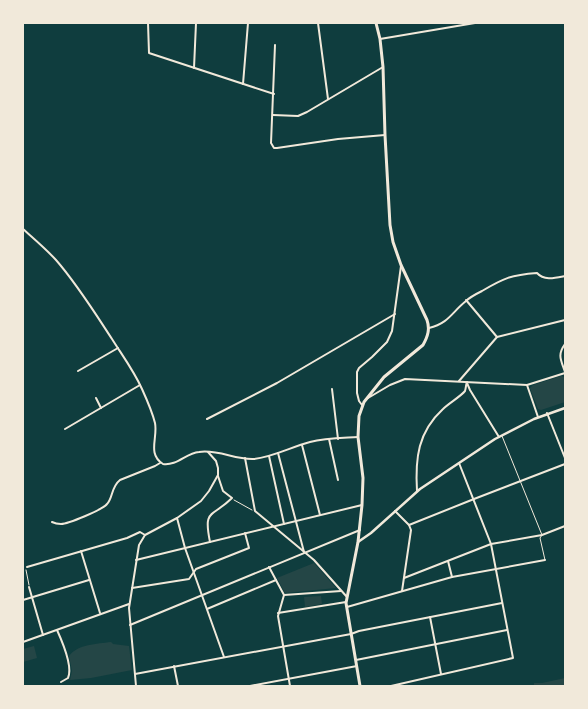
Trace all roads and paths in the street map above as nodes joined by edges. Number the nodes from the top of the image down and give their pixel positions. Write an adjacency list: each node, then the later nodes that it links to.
1 (148, 23): 10 (street)
2 (196, 23): 10 (street)
3 (248, 23): 11 (street)
4 (318, 23): 13 (street)
5 (376, 23): 7 (main road)
6 (475, 23): 7 (street)
7 (380, 39): 9 (main road)
8 (275, 45): 12 (street)
9 (383, 67): 13 (street); 15 (main road)
10 (194, 68): 11 (street)
11 (243, 84): 12 (street)
12 (274, 94): 14 (street)
13 (328, 99): 14 (street)
14 (273, 115): 15 (street)
15 (385, 135): 17 (main road)
16 (23, 228): 25 (street)
17 (401, 265): 20 (street); 22 (main road)
18 (565, 276): 19 (street)
19 (466, 300): 22 (street); 23 (street)
20 (395, 314): 36 (street); 41 (street)
21 (565, 320): 23 (street)
22 (428, 328): 35 (main road)
23 (497, 338): 29 (street)
24 (565, 344): 26 (street)
25 (118, 348): 27 (street); 31 (street)
26 (564, 367): 28 (street)
27 (78, 371)
28 (565, 372): 32 (street)
29 (459, 381): 30 (street); 35 (street)
30 (467, 382): 32 (street); 43 (street); 59 (street)
31 (140, 385): 37 (street); 53 (street)
32 (527, 385): 40 (street)
33 (332, 389): 46 (street)
34 (96, 398): 37 (street)
35 (367, 398): 36 (main road)
36 (363, 406): 44 (main road)
37 (101, 408): 42 (street)
38 (565, 408): 39 (street)
39 (548, 414): 40 (street); 52 (street)
40 (538, 417): 43 (street)
41 (207, 420)
42 (65, 429)
43 (501, 436): 54 (street); 58 (lane)
44 (358, 437): 46 (street); 62 (main road)
45 (329, 439): 46 (street); 47 (street); 57 (street)
46 (338, 439)
47 (302, 444): 49 (street); 65 (street)
48 (207, 452): 51 (street); 53 (street); 56 (street)
49 (278, 453): 50 (street); 67 (street)
50 (269, 456): 51 (street); 69 (street)
51 (245, 458): 63 (street)
52 (565, 458)
53 (160, 462): 68 (street)
54 (459, 463): 59 (street); 61 (street)
55 (565, 464): 58 (street)
56 (218, 475): 60 (street); 66 (street)
57 (338, 480)
58 (520, 482): 61 (street); 76 (lane)
59 (417, 491): 64 (street)
60 (232, 498): 63 (path); 77 (street)
61 (474, 499): 70 (street); 79 (street)
62 (362, 505): 65 (street); 73 (main road)
63 (255, 511): 71 (street)
64 (395, 511): 70 (street); 78 (street)
65 (320, 515): 67 (street)
66 (177, 518): 75 (street); 80 (street)
67 (296, 521): 69 (street); 82 (street)
68 (52, 522)
69 (284, 524): 71 (street)
70 (409, 525): 91 (street)
71 (274, 526): 74 (street); 82 (street)
72 (565, 526): 76 (street)
73 (360, 530): 78 (main road); 82 (street)
74 (245, 533): 77 (street); 89 (street)
75 (145, 535): 81 (street); 83 (street)
76 (542, 535): 79 (street); 84 (lane)
77 (210, 542): 80 (street)
78 (358, 542): 100 (main road)
79 (491, 544): 85 (street); 88 (street)
80 (185, 548): 83 (street); 89 (street)
81 (81, 551): 86 (street); 92 (street)
82 (304, 552): 87 (street); 96 (street)
83 (136, 560): 95 (street)
84 (545, 560): 88 (street)
85 (448, 561): 90 (street); 91 (street)
86 (27, 567): 94 (path)
87 (269, 567): 93 (street); 98 (street)
88 (497, 568): 90 (street); 105 (street)
89 (194, 572): 95 (street); 98 (street)
90 (452, 577): 97 (street)
91 (404, 578): 97 (street)
92 (89, 580): 101 (street); 109 (street)
93 (276, 580): 99 (street); 107 (street)
94 (29, 587): 101 (street)
95 (132, 588): 104 (street)
96 (341, 591): 99 (street); 100 (street)
97 (402, 591): 106 (street)
98 (202, 595): 107 (street); 111 (street)
99 (284, 596): 108 (street)
100 (347, 597): 103 (main road)
101 (32, 598): 102 (street); 115 (street)
102 (23, 600)
103 (346, 602): 106 (main road); 108 (street)
104 (130, 603): 109 (street); 111 (street)
105 (502, 603): 110 (street); 113 (street)
106 (346, 607): 114 (main road)
107 (207, 609): 119 (street)
108 (278, 613): 118 (street)
109 (100, 614): 112 (street)
110 (430, 617): 114 (street); 117 (street)
111 (130, 625): 123 (street)
112 (57, 630): 115 (street); 126 (street)
113 (508, 630): 117 (street); 124 (street)
114 (351, 634): 118 (street); 120 (main road)
115 (43, 635): 116 (street)
116 (23, 642)
117 (435, 645): 120 (street); 124 (street)
118 (283, 647): 119 (street); 125 (street)
119 (224, 657): 121 (street)
120 (356, 660): 122 (main road)
121 (174, 666): 123 (street); 128 (street)
122 (357, 666): 125 (street); 131 (main road)
123 (135, 674): 127 (street)
124 (442, 674): 132 (street)
125 (289, 679): 129 (street); 130 (street)
126 (61, 682)
127 (136, 686)
128 (178, 686)
129 (250, 686)
130 (290, 686)
131 (360, 686)
132 (391, 686)

